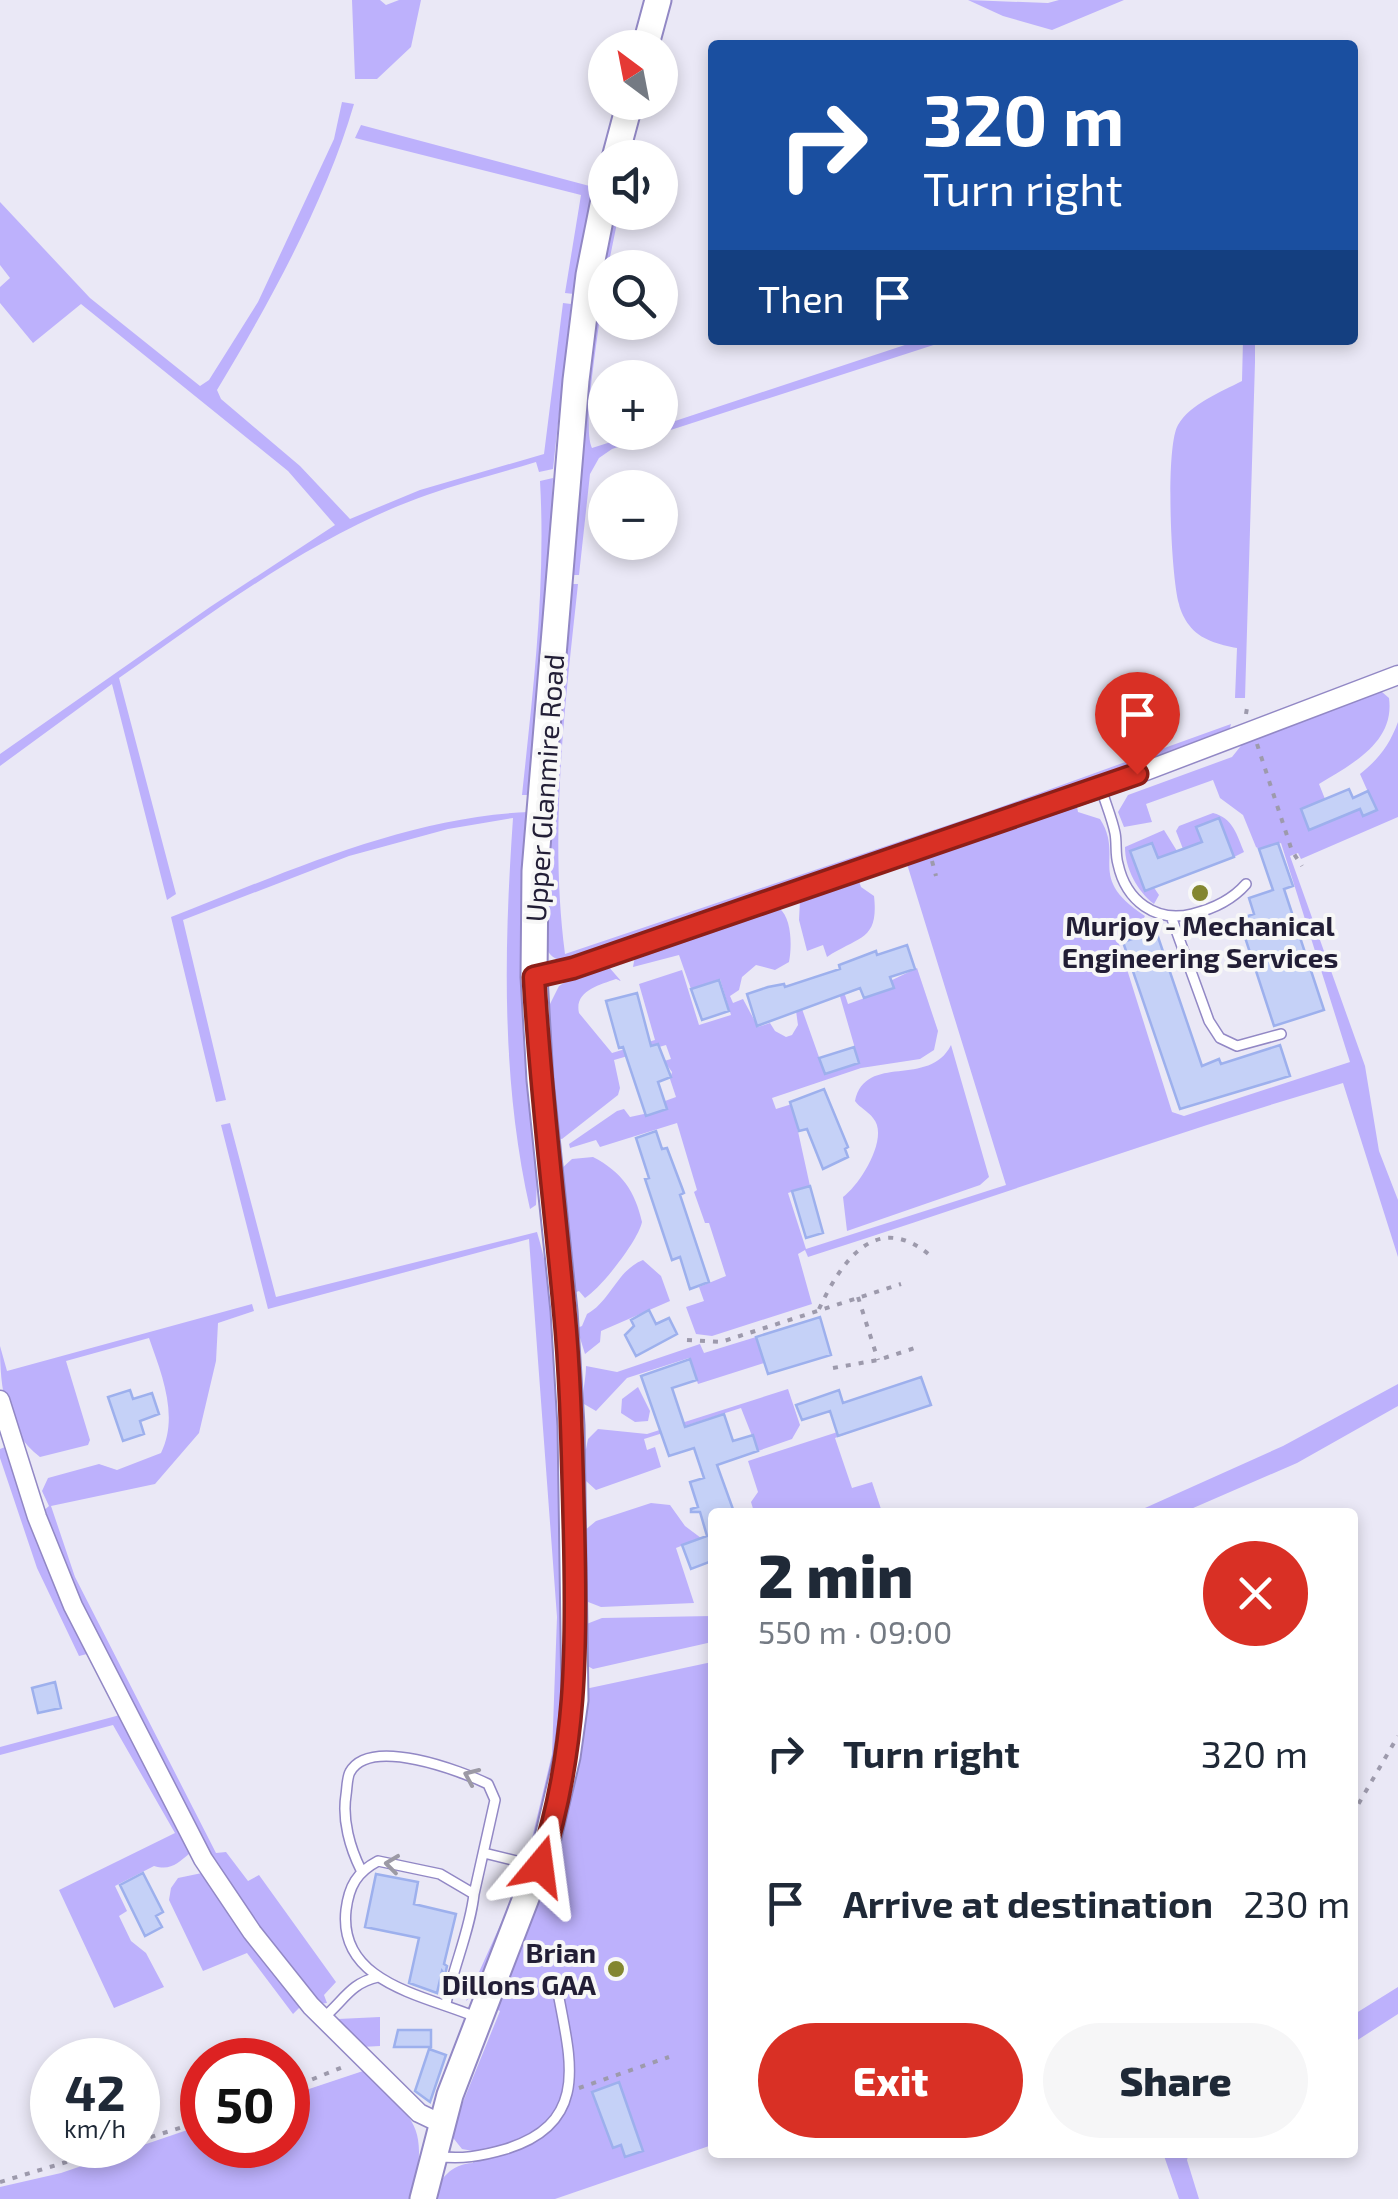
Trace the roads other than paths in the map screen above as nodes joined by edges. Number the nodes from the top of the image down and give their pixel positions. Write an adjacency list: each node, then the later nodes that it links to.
1 (658, 0): 2 (main road)
2 (649, 30)
3 (598, 230): 8 (main road, Upper Glanmire Road)
4 (1398, 675): 5 (street)
5 (1100, 788): 7 (lane); 8 (street)
6 (1246, 884): 7 (lane)
7 (1172, 919): 9 (lane)
8 (534, 977): 12 (main road, Upper Glanmire Road)
9 (1280, 1034)
10 (0, 1400): 18 (street)
11 (484, 1853): 12 (lane); 13 (lane, one-way to 13); 14 (lane)
12 (540, 1866): 19 (main road, Upper Glanmire Road)
13 (362, 1870): 14 (lane, one-way to 13); 15 (lane)
14 (474, 1894): 17 (lane)
15 (378, 1978): 17 (lane); 18 (lane)
16 (557, 1987): 21 (lane)
17 (446, 2004): 19 (lane)
18 (323, 2018): 20 (street)
19 (478, 2018): 20 (main road, Upper Glanmire Road)
20 (442, 2124): 21 (main road, Upper Glanmire Road)
21 (434, 2155): 22 (main road, Upper Glanmire Road)
22 (424, 2199)

